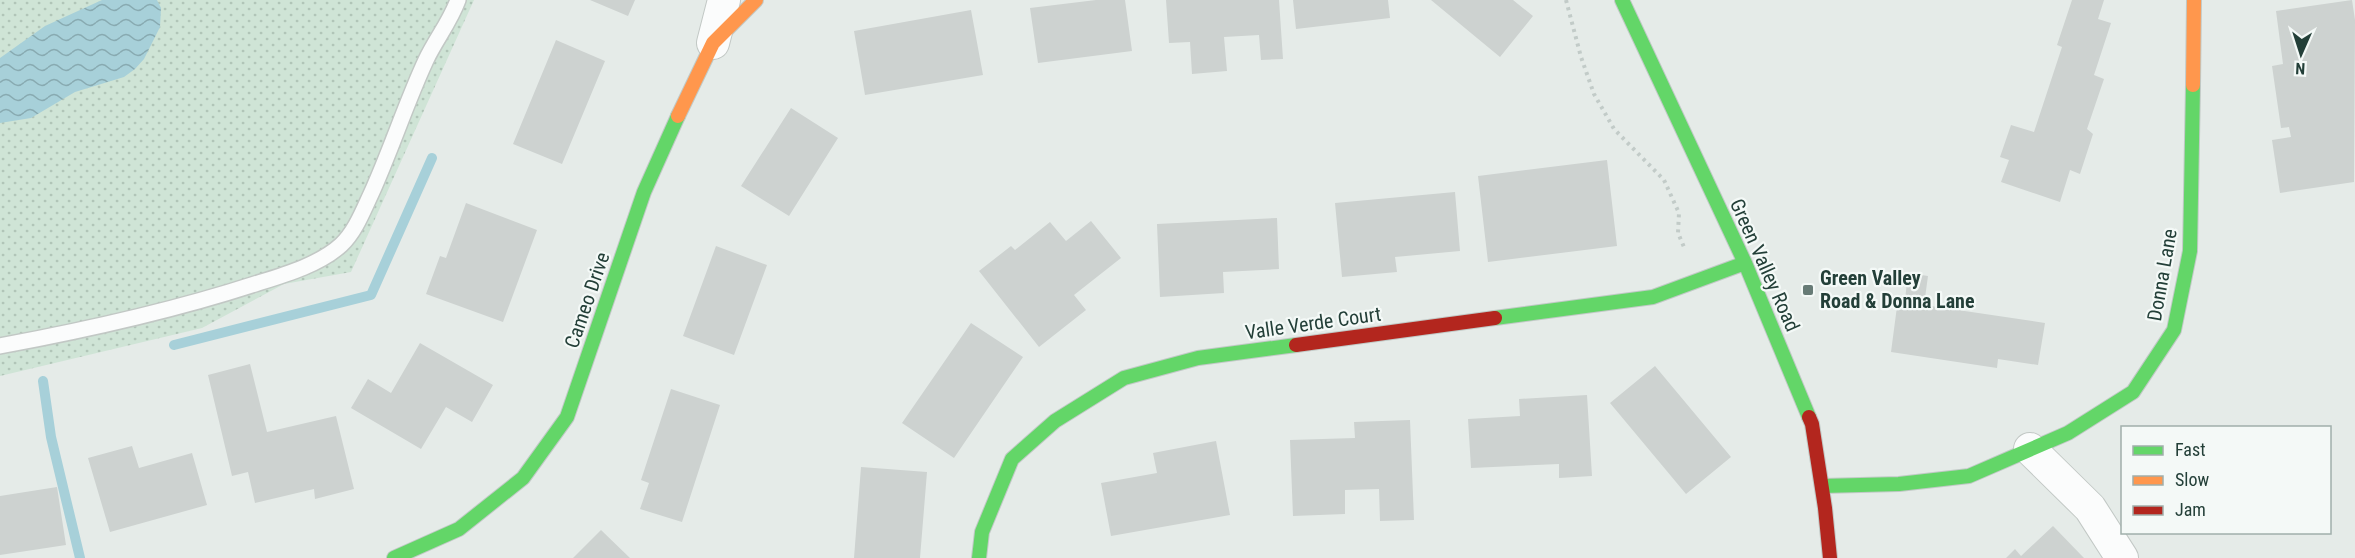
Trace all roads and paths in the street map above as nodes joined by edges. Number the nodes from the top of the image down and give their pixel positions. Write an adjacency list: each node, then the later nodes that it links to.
1 (458, 0): 8 (lane)
2 (724, 0): 6 (street)
3 (756, 0): 6 (street, Cameo Drive)
4 (1622, 0): 7 (street, Green Valley Road)
5 (2194, 0): 9 (street, Donna Lane)
6 (713, 43): 11 (street, Cameo Drive)
7 (1745, 263): 10 (street, Green Valley Road); 12 (street, Valle Verde Court)
8 (0, 346)
9 (2030, 449): 10 (street, Donna Lane); 14 (street)
10 (1822, 486): 13 (street, Green Valley Road)
11 (394, 558)
12 (979, 558)
13 (1830, 558)
14 (2122, 558)

